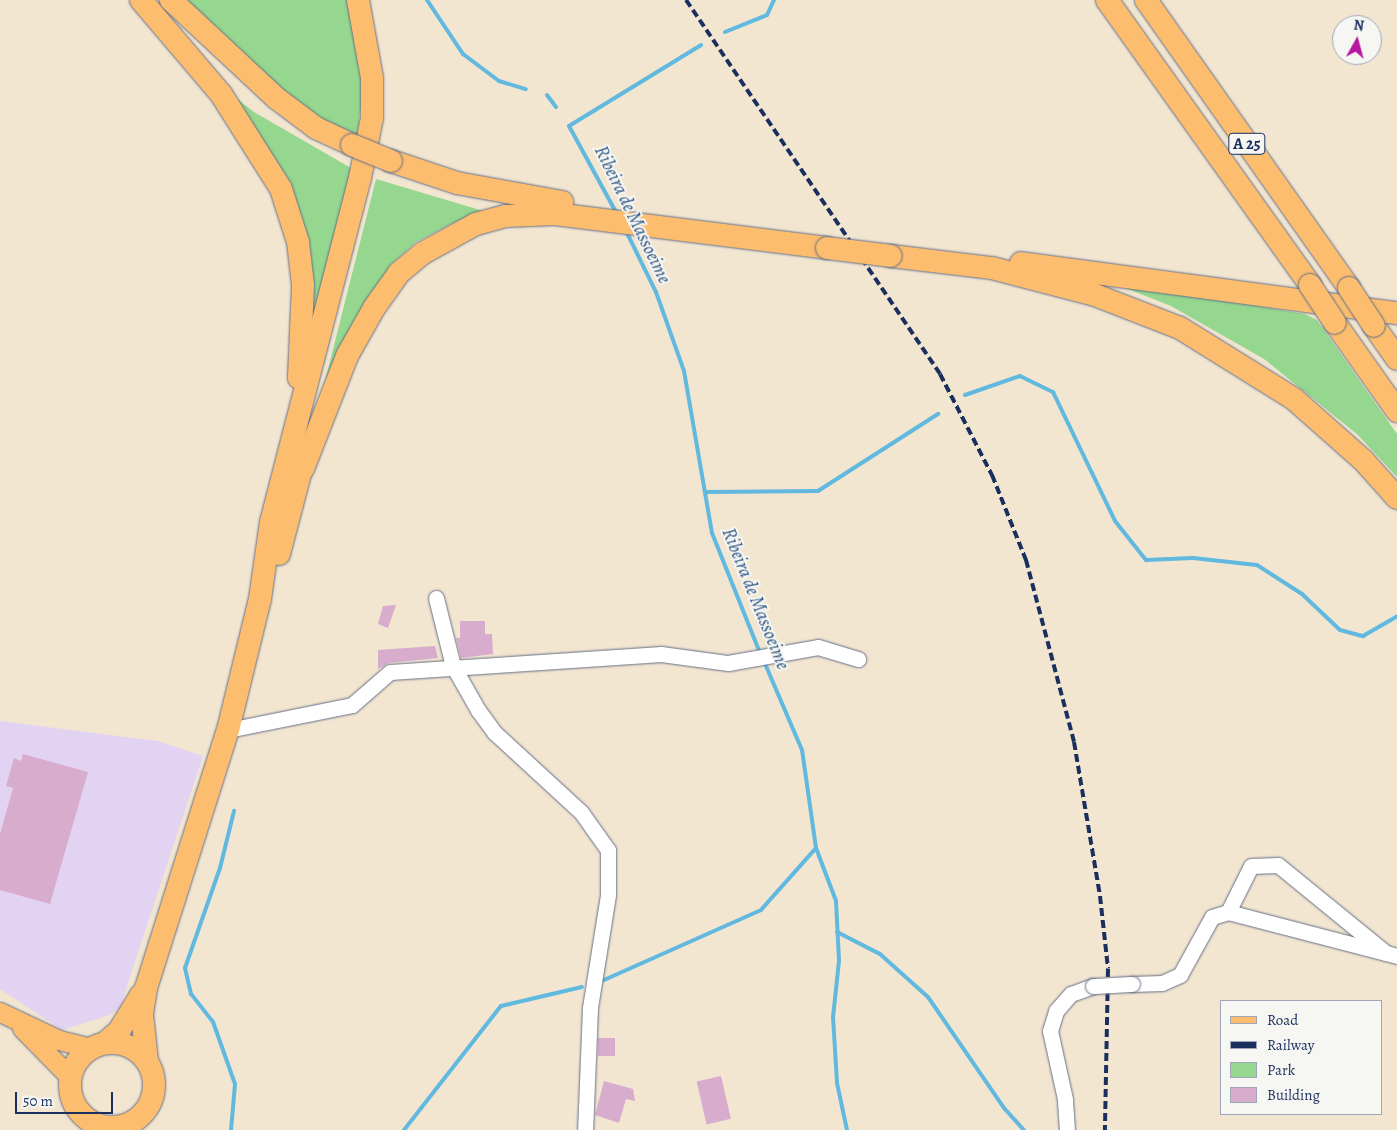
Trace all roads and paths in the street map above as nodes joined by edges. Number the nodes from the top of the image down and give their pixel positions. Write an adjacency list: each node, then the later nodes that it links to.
1 (141, 0): 11 (highway)
2 (171, 0): 7 (highway, bridge)
3 (358, 0): 11 (highway)
4 (369, 0): 12 (highway)
5 (1107, 0): 10 (highway, A 25, bridge)
6 (1146, 0): 9 (highway, A 25, bridge)
7 (889, 250): 8 (highway); 12 (highway, bridge); 13 (highway)
8 (1397, 314)
9 (1397, 359)
10 (1397, 411)
11 (293, 432): 15 (highway)
12 (302, 469): 15 (highway)
13 (1397, 498)
14 (436, 598): 17 (street)
15 (260, 599): 18 (highway)
16 (858, 659): 17 (street)
17 (453, 666): 18 (street); 29 (street)
18 (228, 730): 21 (highway)
19 (1228, 912): 20 (street); 20 (street); 30 (street, bridge)
20 (1391, 954)
21 (146, 988): 23 (highway); 24 (highway)
22 (7, 1016): 23 (main road); 25 (main road)
23 (98, 1046): 24 (highway); 25 (highway)
24 (147, 1061): 27 (highway)
25 (70, 1077): 26 (highway)
26 (74, 1104): 27 (highway); 28 (highway)
27 (116, 1128)
28 (80, 1130)
29 (585, 1130)
30 (1067, 1130)

